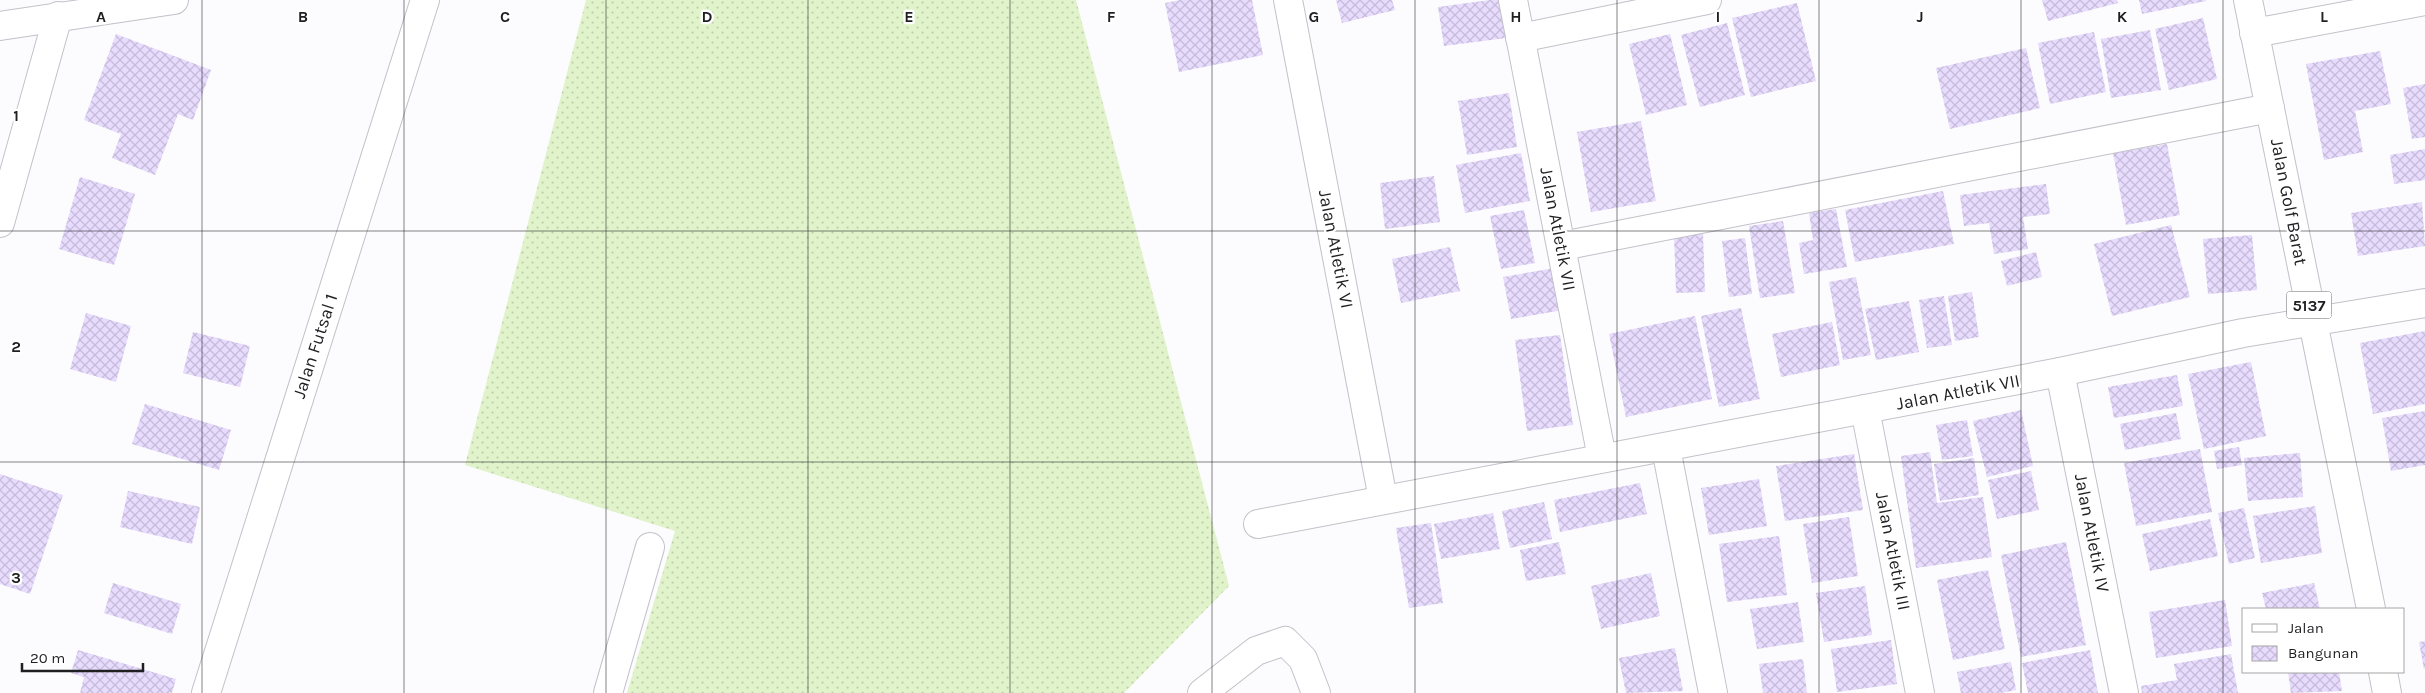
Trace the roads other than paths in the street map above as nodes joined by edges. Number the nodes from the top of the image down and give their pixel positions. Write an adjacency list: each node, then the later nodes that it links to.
1 (174, 0): 8 (street)
2 (425, 0): 27 (street, Jalan Futsal 1)
3 (1288, 0): 22 (street, Jalan Atletik VI)
4 (1513, 0): 11 (street, Jalan Atletik VII)
5 (1707, 0): 11 (street)
6 (2248, 0): 10 (street, Jalan Golf Barat / 5137)
7 (2425, 1): 10 (street)
8 (58, 16): 9 (street); 13 (street)
9 (0, 26)
10 (2254, 33): 12 (street, Jalan Golf Barat / 5137)
11 (1520, 38): 15 (street, Jalan Atletik VII)
12 (2270, 108): 15 (street); 17 (street, Jalan Golf Barat / 5137)
13 (6, 176): 14 (street)
14 (0, 223)
15 (1562, 246): 21 (street, Jalan Atletik VII)
16 (2425, 303): 17 (street, Jalan Atletik VII)
17 (2313, 321): 18 (street, Jalan Atletik VII); 25 (street, Jalan Golf Barat / 5137)
18 (2060, 372): 19 (street, Jalan Atletik VII); 33 (street, Jalan Atletik IV)
19 (1865, 409): 20 (street, Jalan Atletik VII); 32 (street, Jalan Atletik III)
20 (1666, 448): 21 (street, Jalan Atletik VII); 31 (street)
21 (1602, 458): 22 (street, Jalan Atletik VII)
22 (1383, 499): 23 (street, Jalan Atletik VII)
23 (1258, 524)
24 (650, 547): 28 (street)
25 (2371, 608)
26 (2383, 673): 34 (street)
27 (206, 693)
28 (608, 693)
29 (1202, 693): 30 (street)
30 (1316, 693)
31 (1714, 693)
32 (1920, 693)
33 (2124, 693)
34 (2387, 693)

